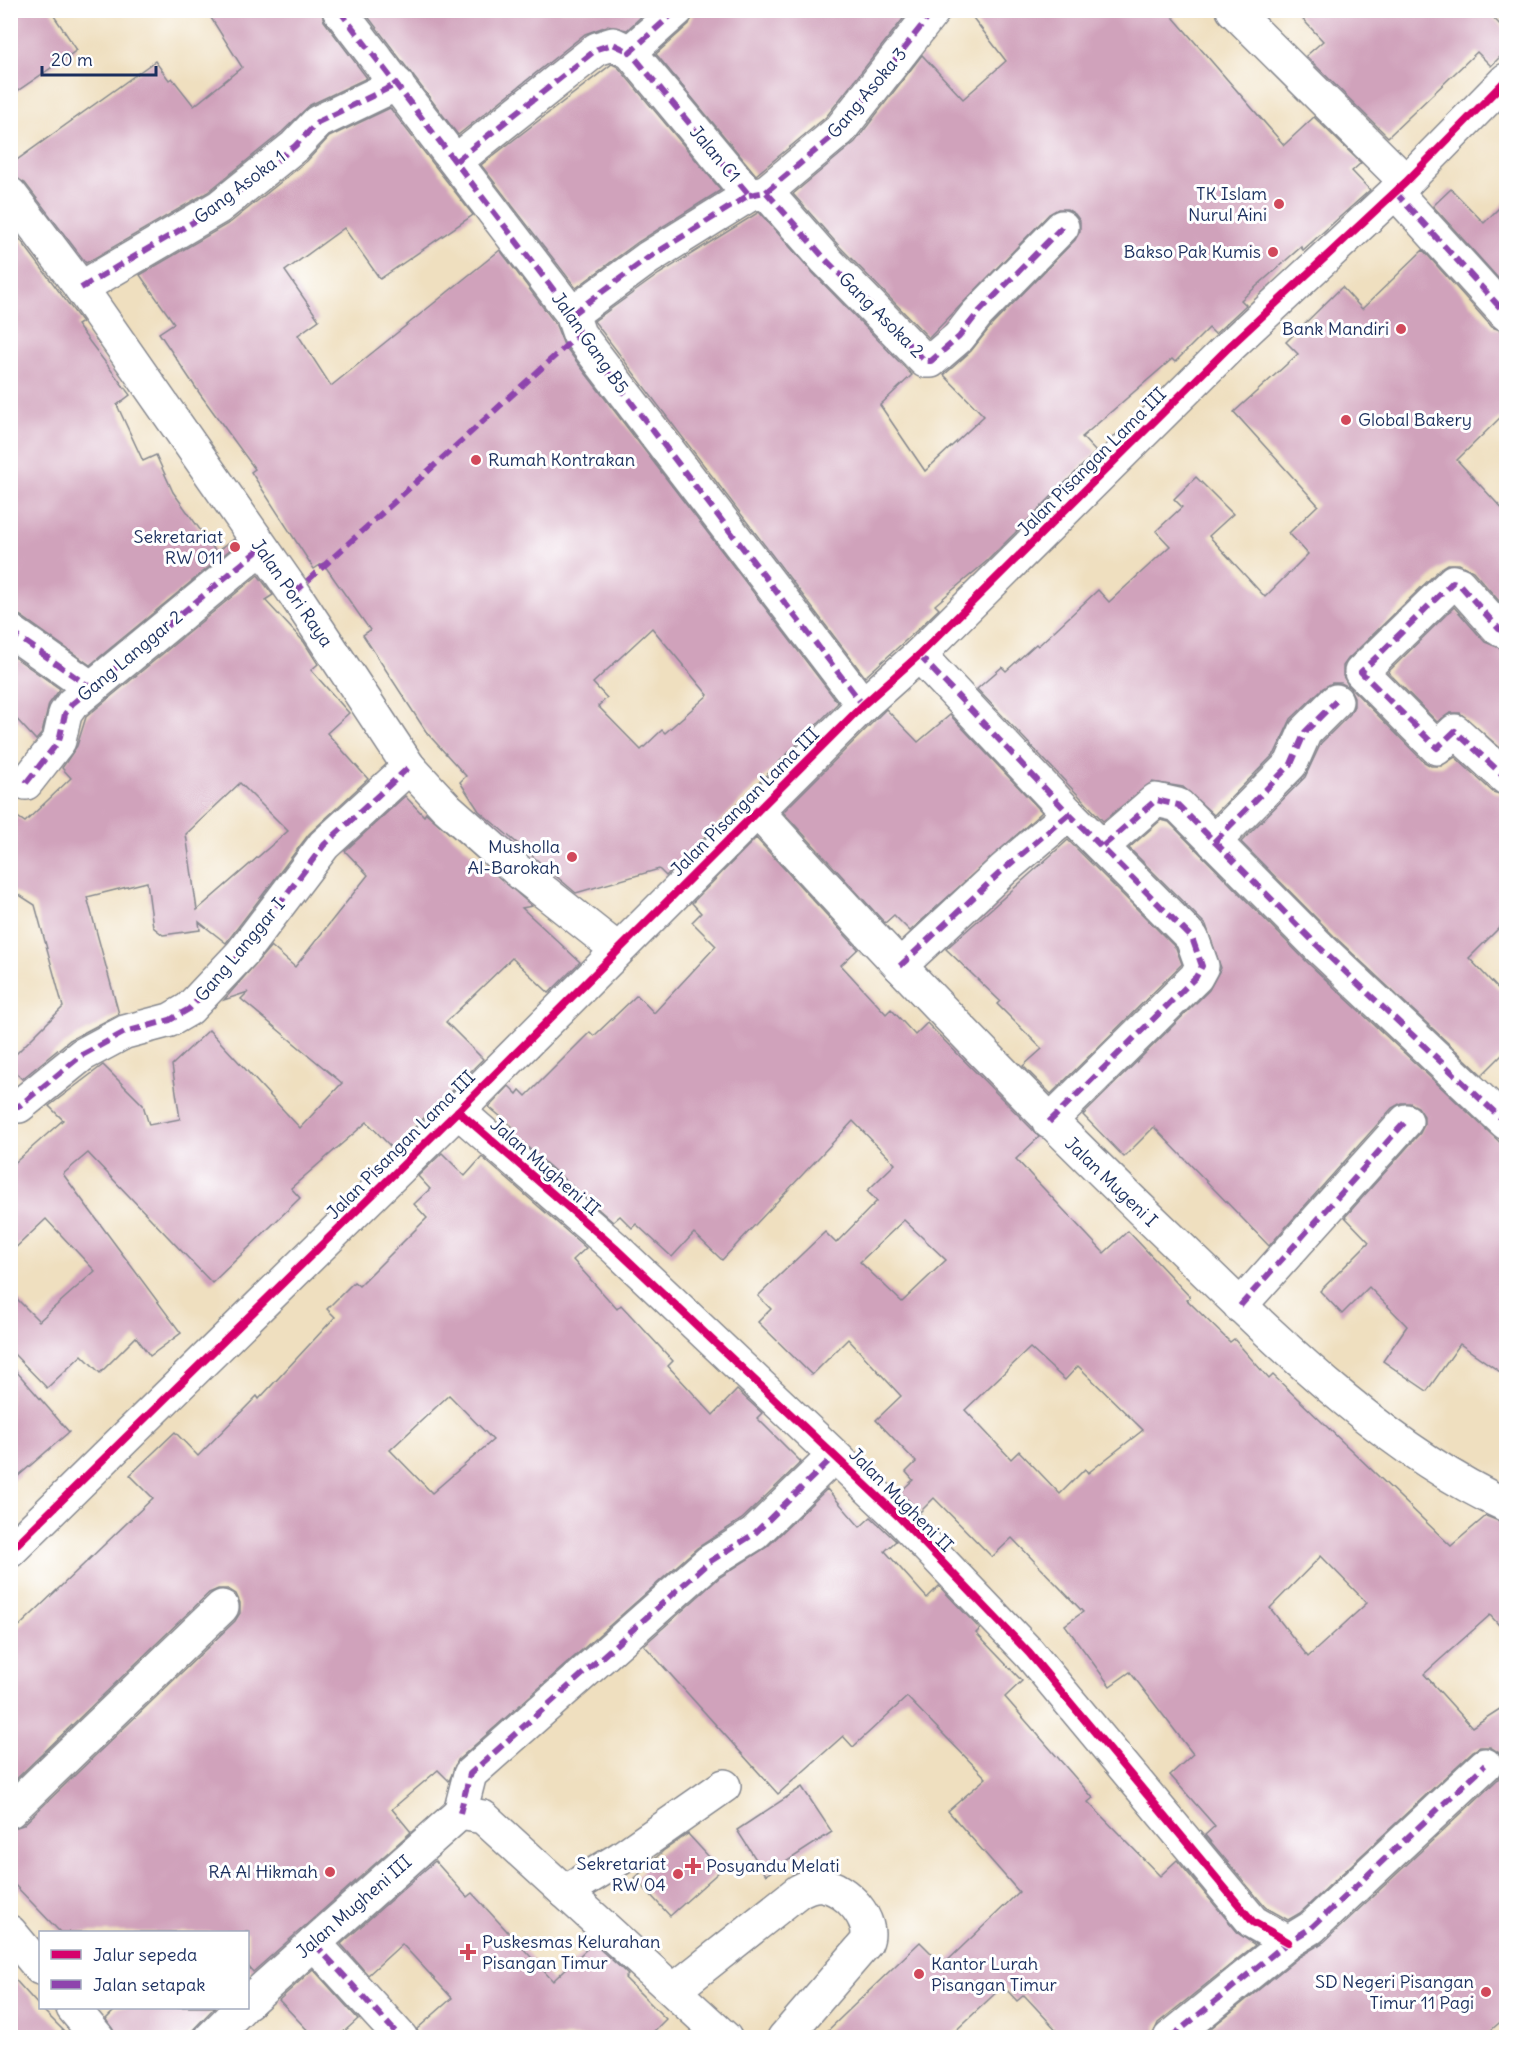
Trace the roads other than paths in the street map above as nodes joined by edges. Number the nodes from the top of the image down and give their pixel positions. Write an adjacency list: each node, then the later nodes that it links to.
1 (339, 10): 7 (street, Jalan Gang B5)
2 (677, 10): 5 (street)
3 (934, 10): 11 (street, Gang Asoka 3)
4 (1233, 10): 9 (street)
5 (630, 52): 8 (street); 11 (street, Jalan C1)
6 (1506, 80): 9 (street, Jalan Pisangan Lama III)
7 (397, 84): 8 (street, Jalan Gang B5); 13 (street, Gang Asoka 1)
8 (456, 161): 14 (street, Jalan Gang B5)
9 (1400, 187): 15 (street); 19 (street, Jalan Pisangan Lama III)
10 (10, 194): 13 (street, Jalan Pori Raya)
11 (758, 194): 12 (street, Gang Asoka 2); 14 (street, Jalan C1)
12 (1062, 227)
13 (81, 288): 16 (street, Jalan Pori Raya)
14 (572, 314): 22 (street, Jalan Gang B5)
15 (1506, 314)
16 (261, 548): 20 (street, Gang Langgar 2); 23 (street, Jalan Pori Raya)
17 (10, 631): 20 (street)
18 (1506, 632): 24 (street)
19 (919, 655): 22 (street, Jalan Pisangan Lama III); 27 (street)
20 (91, 688): 25 (street, Gang Langgar 2)
21 (1336, 701): 28 (street)
22 (863, 705): 26 (street, Jalan Pisangan Lama III)
23 (409, 767): 30 (street, Jalan Pori Raya); 32 (street, Gang Langgar I)
24 (1506, 778)
25 (26, 783)
26 (757, 811): 30 (street, Jalan Pisangan Lama III); 31 (street, Jalan Mugeni I)
27 (1069, 814): 29 (street); 31 (street)
28 (1214, 842): 29 (street); 36 (street)
29 (1103, 846): 35 (street)
30 (618, 950): 33 (street, Jalan Pisangan Lama III)
31 (900, 966): 35 (street, Jalan Mugeni I)
32 (10, 1105)
33 (458, 1111): 38 (street, Jalan Mugheni II); 40 (street, Jalan Pisangan Lama III)
34 (1406, 1121): 37 (street)
35 (1049, 1122): 37 (street, Jalan Mugeni I)
36 (1506, 1123)
37 (1240, 1306): 39 (street, Jalan Mugeni I)
38 (834, 1456): 45 (street); 48 (street, Jalan Mugheni II)
39 (1506, 1505)
40 (10, 1551)
41 (222, 1607): 44 (street)
42 (1485, 1765): 48 (street)
43 (724, 1786): 46 (street)
44 (10, 1811)
45 (460, 1813): 46 (street); 49 (street, Jalan Mugheni III)
46 (565, 1892): 51 (street)
47 (10, 1932): 50 (street)
48 (1288, 1942): 60 (street)
49 (314, 1943): 52 (street, Jalan Mugheni III); 57 (street)
50 (39, 1967)
51 (674, 1990): 58 (street); 59 (street)
52 (249, 2001)
53 (75, 2009): 55 (street)
54 (239, 2009): 56 (street)
55 (98, 2037)
56 (211, 2037)
57 (401, 2037)
58 (725, 2037)
59 (784, 2037)
60 (1170, 2037)

